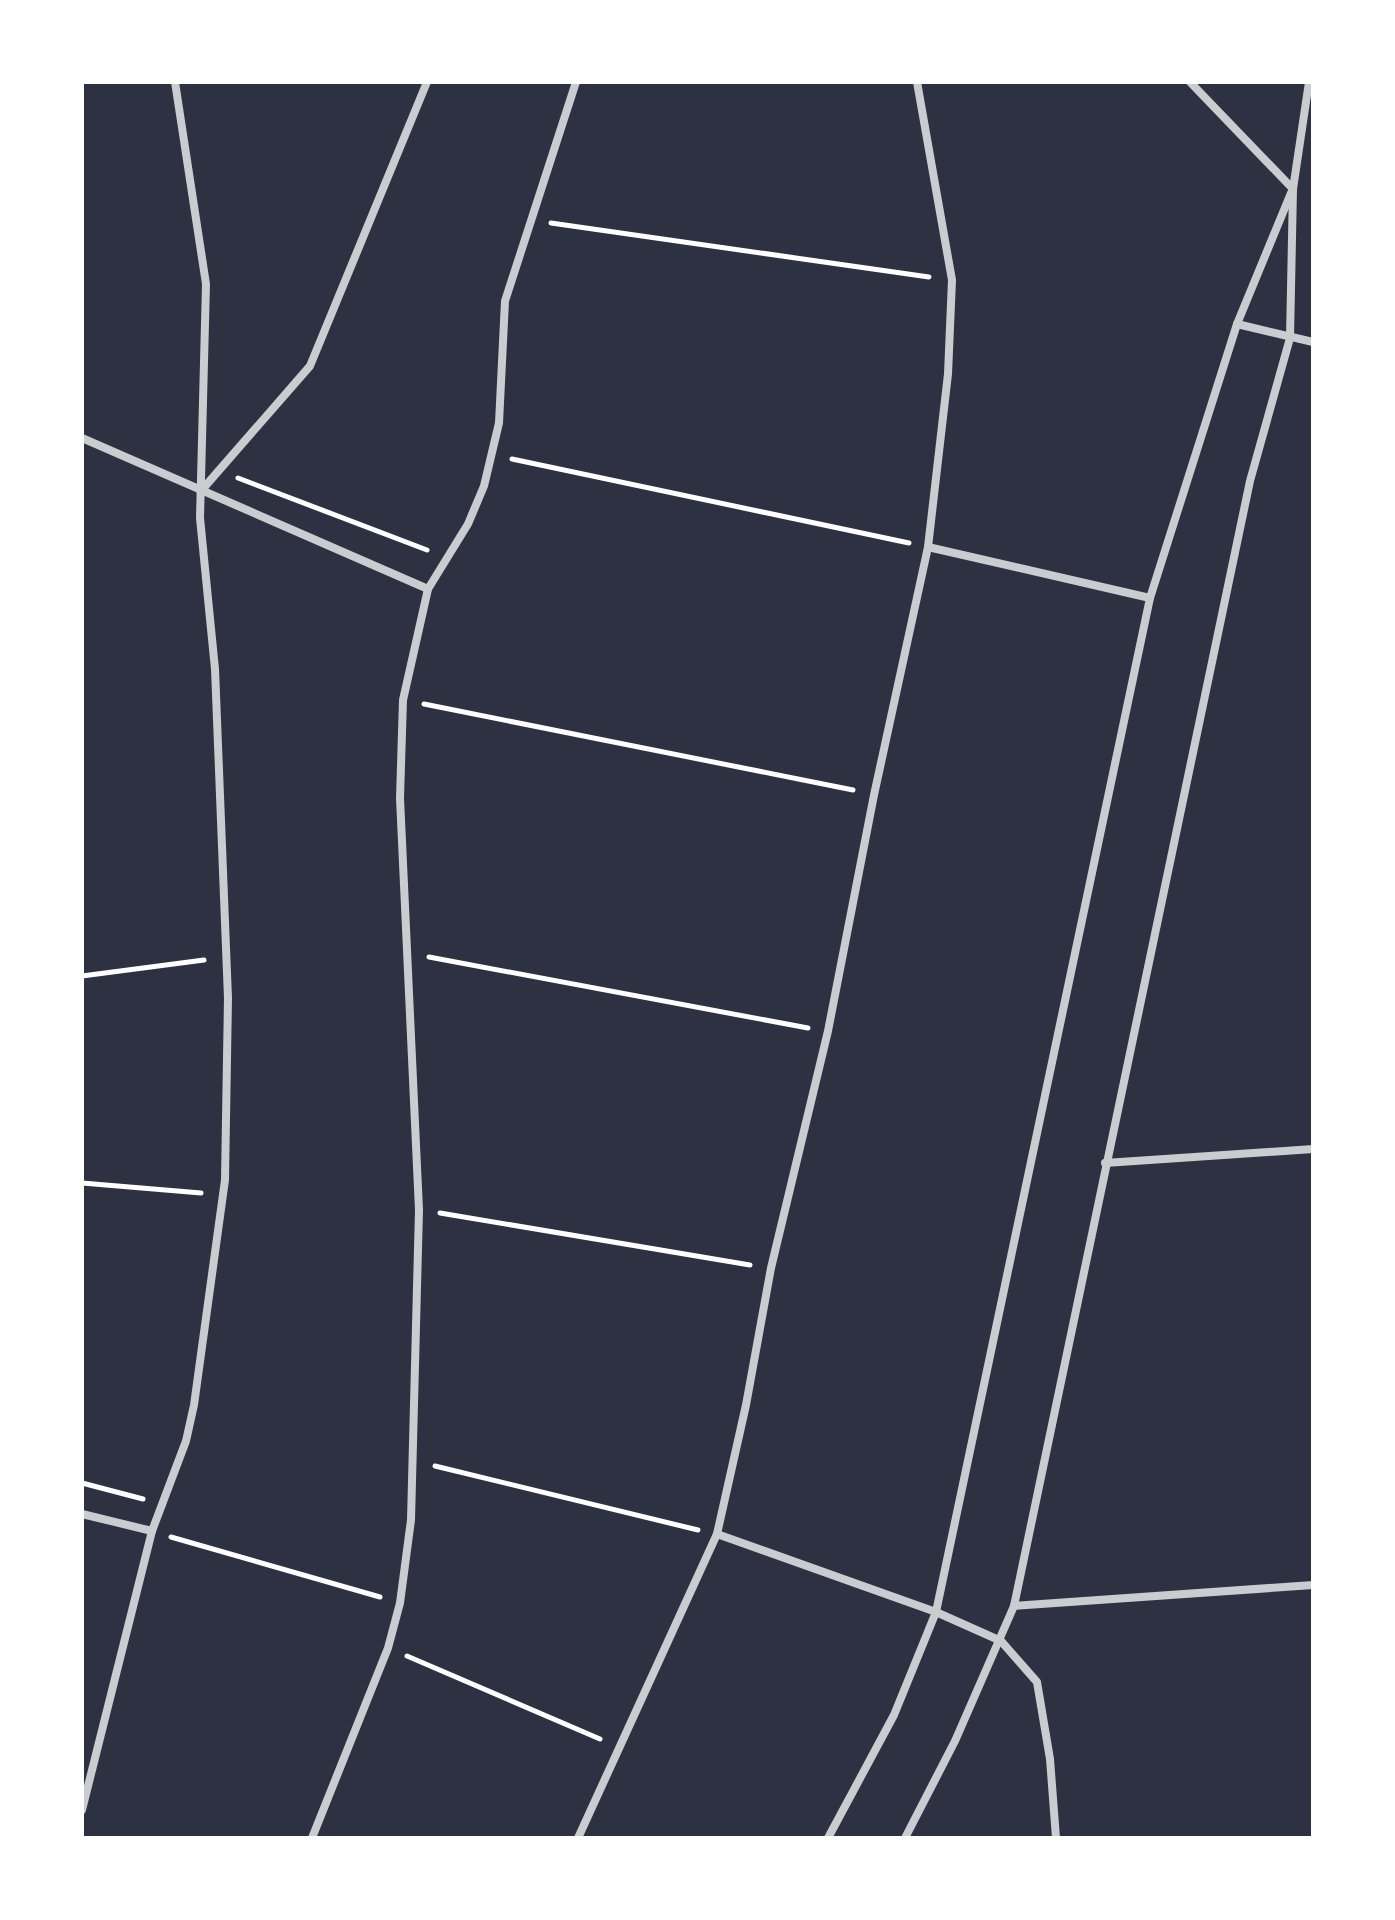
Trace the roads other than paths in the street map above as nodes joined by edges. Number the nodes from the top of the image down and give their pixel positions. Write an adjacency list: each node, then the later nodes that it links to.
1 (175, 82): 12 (street)
2 (427, 82): 12 (street)
3 (576, 82): 14 (street)
4 (917, 82): 13 (street)
5 (1190, 82): 7 (street)
6 (1309, 82): 7 (street)
7 (1293, 189): 8 (street); 9 (street)
8 (1237, 324): 9 (street); 15 (street)
9 (1290, 338): 10 (street); 17 (street)
10 (1313, 342)
11 (82, 438): 12 (street)
12 (200, 491): 14 (street); 19 (street)
13 (928, 547): 15 (street); 20 (street)
14 (428, 589): 26 (street)
15 (1150, 598): 23 (street)
16 (1313, 1149): 17 (street)
17 (1105, 1163): 22 (street)
18 (82, 1514): 19 (street)
19 (152, 1531): 25 (street)
20 (717, 1534): 23 (street); 27 (street)
21 (1313, 1585): 22 (street)
22 (1014, 1606): 24 (street)
23 (936, 1612): 24 (street); 28 (street)
24 (1001, 1641): 29 (street); 30 (street)
25 (82, 1810)
26 (312, 1838)
27 (578, 1838)
28 (828, 1838)
29 (905, 1838)
30 (1056, 1838)

